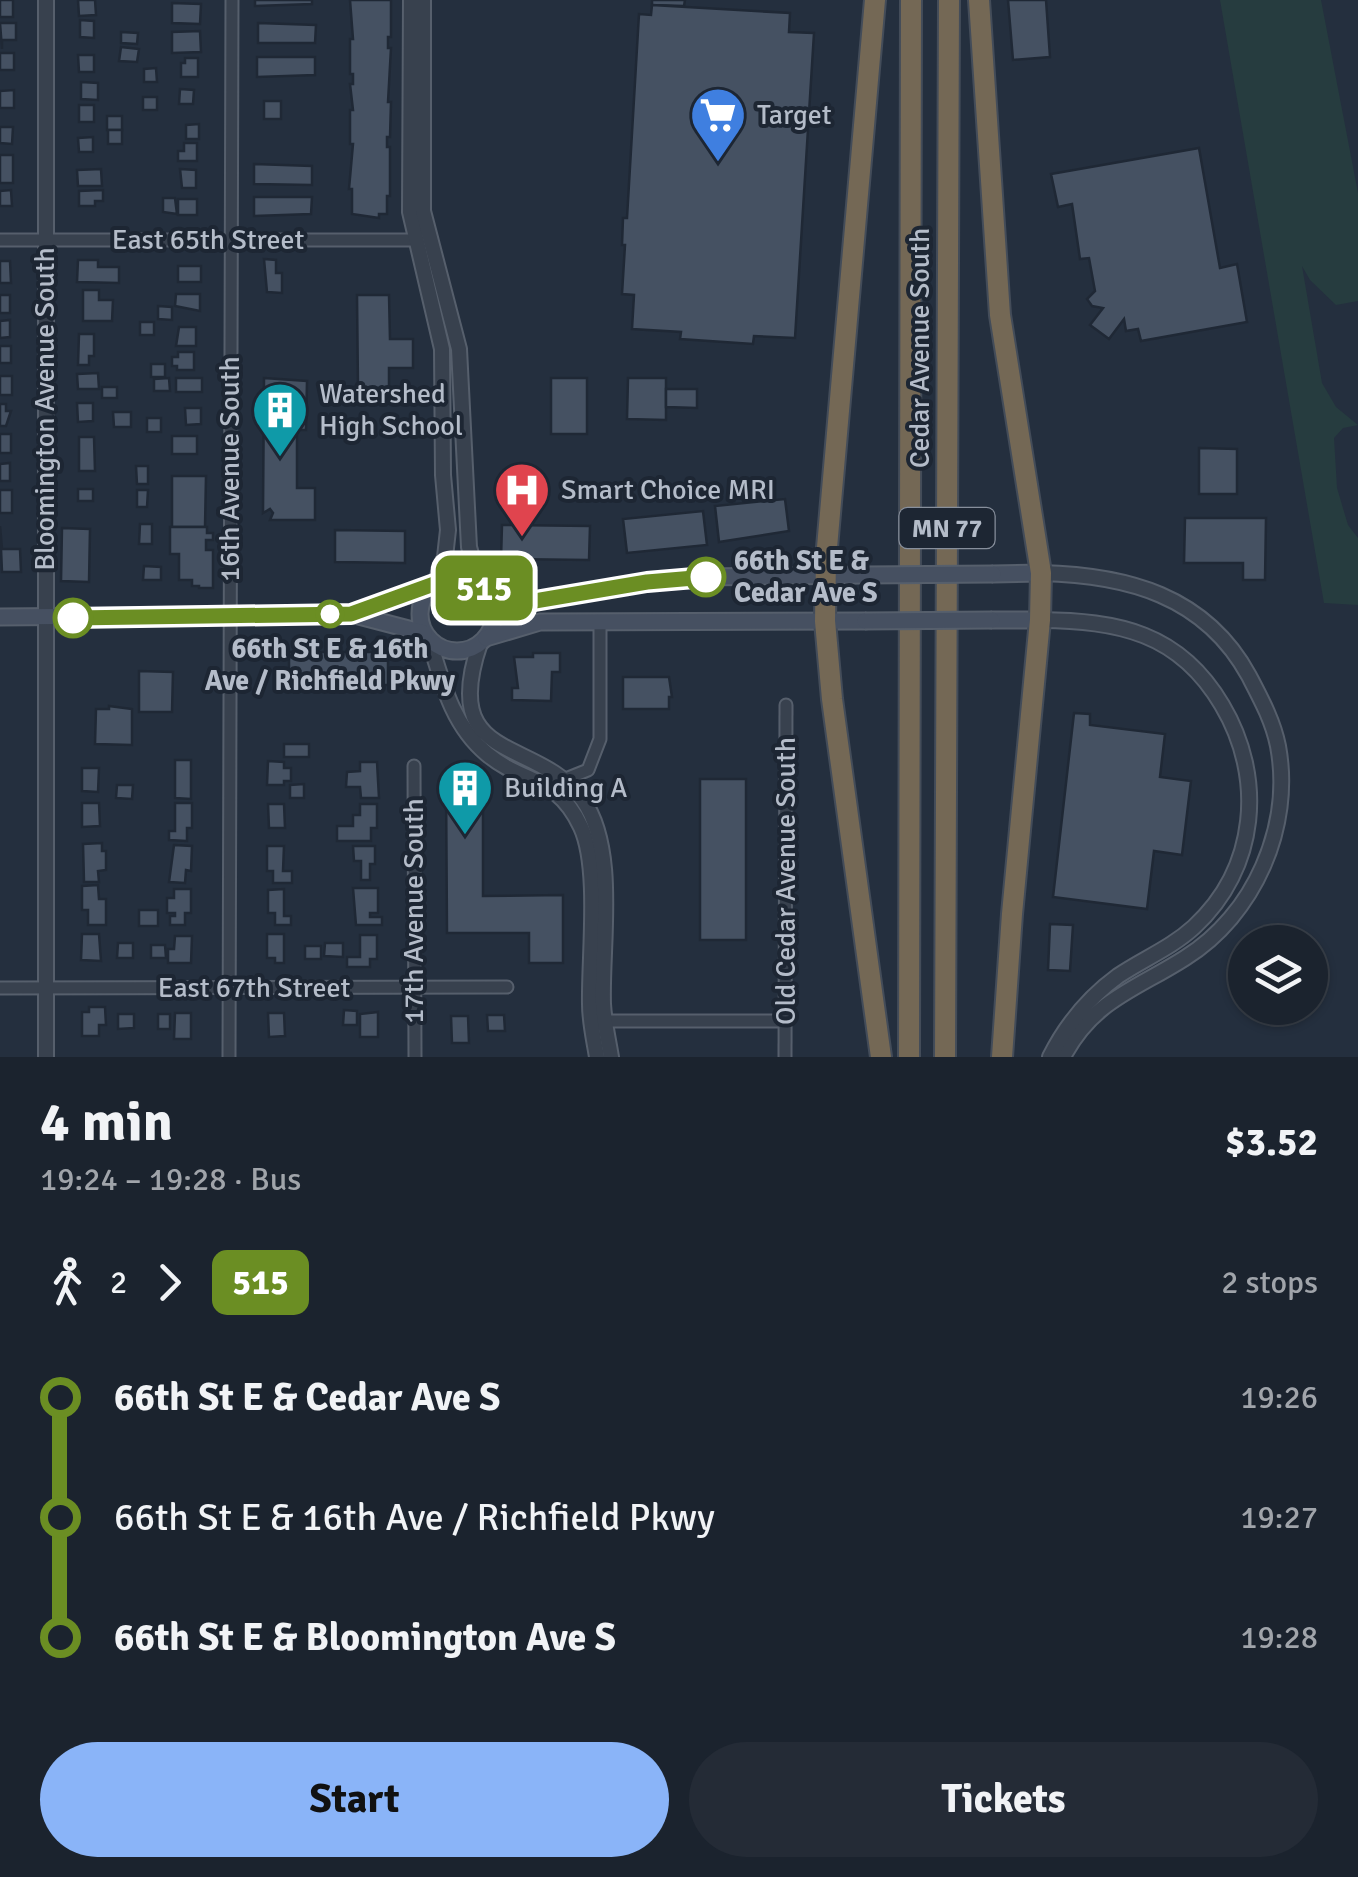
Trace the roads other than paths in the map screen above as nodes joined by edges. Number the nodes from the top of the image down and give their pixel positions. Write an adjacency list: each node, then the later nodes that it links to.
1 (46, 0): 11 (street, Bloomington Avenue South)
2 (232, 0): 9 (street, 16th Avenue South)
3 (411, 0): 12 (street)
4 (423, 0): 14 (street)
5 (875, 0): 16 (highway)
6 (911, 0): 45 (highway, Cedar Avenue South / MN 77)
7 (949, 0): 46 (highway, Cedar Avenue South / MN 77)
8 (978, 0): 15 (highway)
9 (230, 239): 11 (street, East 65th Street); 12 (street, East 65th Street); 19 (street, 16th Avenue South)
10 (0, 240): 11 (street, East 65th Street)
11 (45, 240): 22 (street, Bloomington Avenue South)
12 (415, 240): 13 (street)
13 (442, 424): 14 (street); 17 (street)
14 (467, 494): 18 (street)
15 (1041, 572): 16 (main road, bridge); 23 (highway); 49 (street)
16 (826, 576): 18 (main road); 24 (highway)
17 (432, 586): 18 (main road); 20 (main road); 26 (main road)
18 (483, 587): 27 (main road)
19 (229, 614): 20 (main road); 22 (main road); 31 (street, 16th Avenue South)
20 (351, 614): 26 (main road)
21 (0, 617): 22 (main road)
22 (44, 617): 35 (street, Bloomington Avenue South)
23 (1040, 620): 24 (main road, bridge); 47 (highway); 48 (street)
24 (825, 621): 25 (main road); 44 (highway)
25 (600, 622): 27 (main road); 30 (street)
26 (427, 636): 27 (main road); 36 (street)
27 (483, 640): 30 (street)
28 (786, 705): 37 (street, Old Cedar Avenue South)
29 (414, 766): 32 (street, 17th Avenue South)
30 (563, 780): 36 (street)
31 (229, 987): 32 (street, East 67th Street); 35 (street, East 67th Street); 39 (street, 16th Avenue South)
32 (414, 987): 33 (street, East 67th Street); 40 (street, 17th Avenue South)
33 (508, 987)
34 (0, 988): 35 (street, East 67th Street)
35 (46, 989): 38 (street, Bloomington Avenue South)
36 (598, 1021): 37 (street); 41 (street); 42 (street)
37 (785, 1021): 43 (street, Old Cedar Avenue South)
38 (46, 1057)
39 (229, 1057)
40 (414, 1057)
41 (597, 1057)
42 (611, 1057)
43 (785, 1057)
44 (881, 1057)
45 (909, 1057)
46 (945, 1057)
47 (1002, 1057)
48 (1050, 1057)
49 (1063, 1057)

